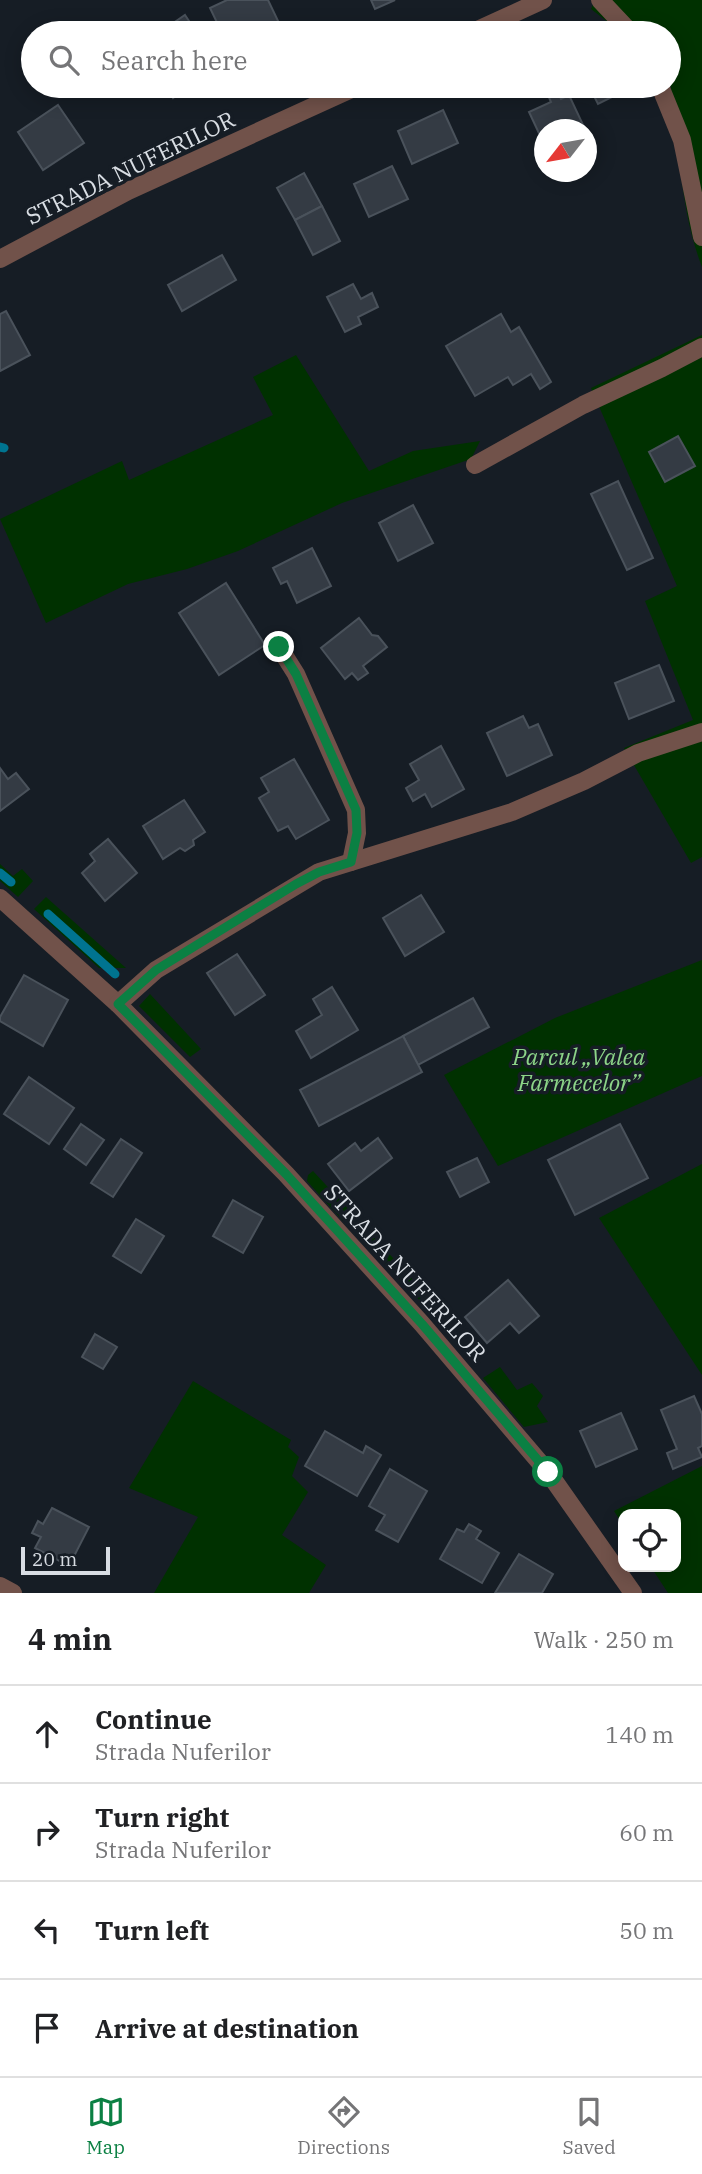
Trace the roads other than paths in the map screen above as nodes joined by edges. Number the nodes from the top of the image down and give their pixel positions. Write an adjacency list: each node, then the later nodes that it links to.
1 (543, 0): 3 (street)
2 (600, 0): 4 (street)
3 (497, 21)
4 (620, 21)
5 (332, 98): 8 (street, STRADA NUFERILOR)
6 (665, 98): 7 (street)
7 (702, 236)
8 (0, 259)
9 (702, 346): 10 (street)
10 (475, 465)
11 (279, 647): 13 (street)
12 (702, 732): 13 (street)
13 (351, 862): 15 (street)
14 (0, 898): 15 (street, STRADA NUFERILOR)
15 (118, 1004): 18 (street, STRADA NUFERILOR)
16 (0, 1586): 17 (street)
17 (13, 1593)
18 (633, 1593)

